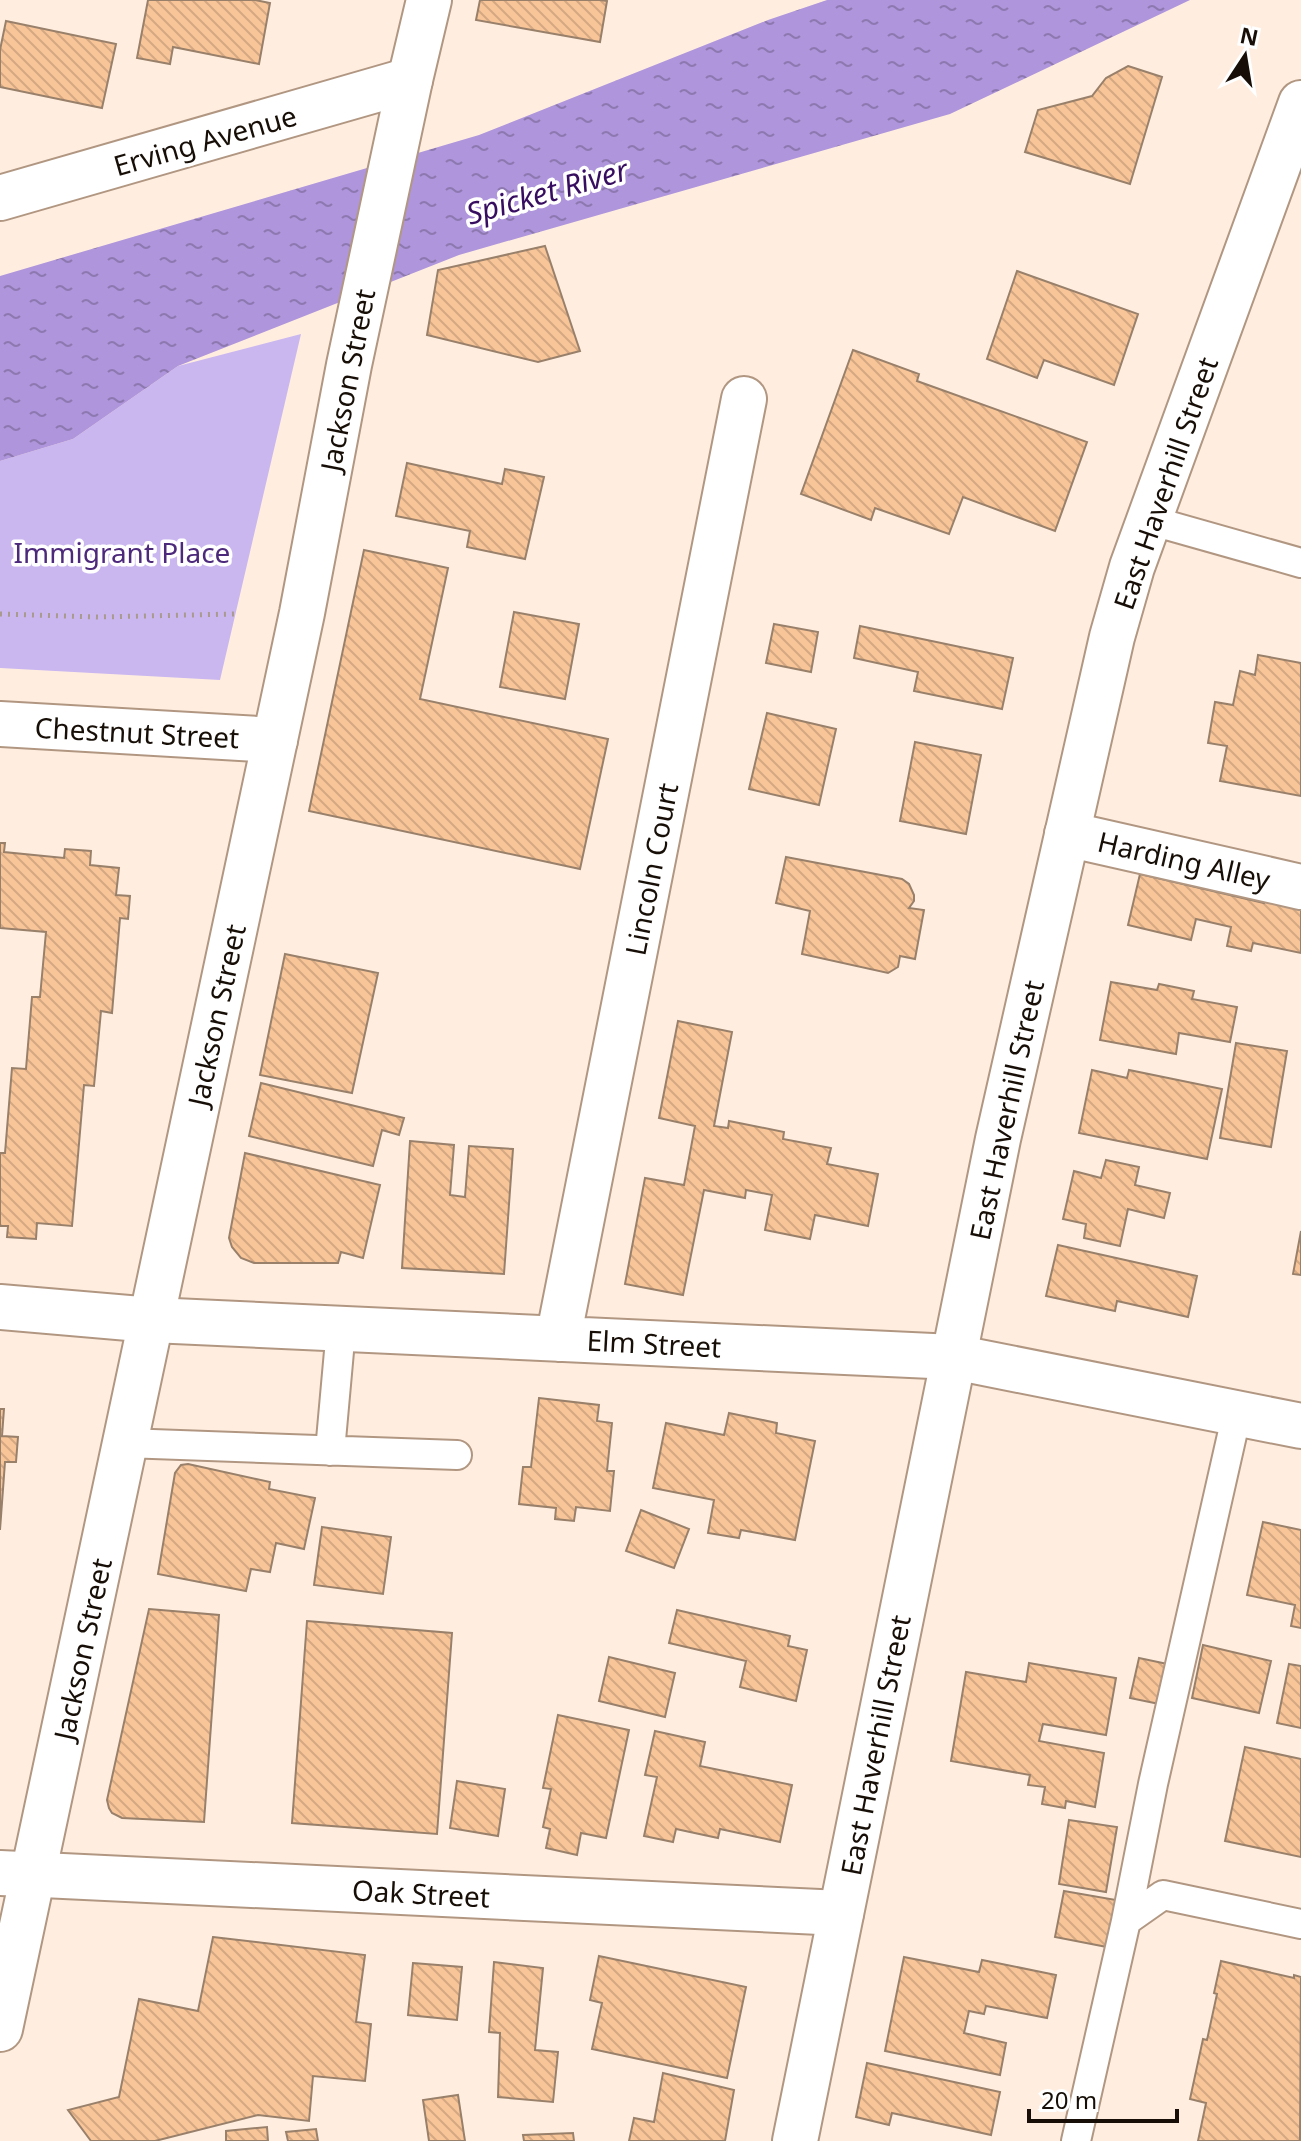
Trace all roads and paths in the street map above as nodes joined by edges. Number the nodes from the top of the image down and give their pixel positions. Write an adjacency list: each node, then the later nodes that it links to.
1 (429, 0): 2 (main road, Jackson Street)
2 (406, 98): 4 (main road, Erving Avenue); 11 (main road, Jackson Street)
3 (1301, 103): 6 (main road, East Haverhill Street)
4 (0, 198)
5 (744, 399): 17 (main road, Lincoln Court)
6 (1149, 520): 7 (lane); 12 (main road, East Haverhill Street)
7 (1301, 563)
8 (0, 614): 9 (path)
9 (235, 614)
10 (0, 724): 11 (main road, Chestnut Street)
11 (275, 740): 15 (main road, Jackson Street)
12 (1067, 834): 13 (main road, Harding Alley); 18 (main road, East Haverhill Street)
13 (1301, 887)
14 (0, 1307): 15 (main road, Elm Street)
15 (152, 1320): 16 (main road, Elm Street); 21 (main road, Jackson Street)
16 (341, 1329): 17 (main road, Elm Street); 22 (lane)
17 (558, 1339): 18 (main road, Elm Street)
18 (954, 1357): 19 (main road, Elm Street); 25 (main road, East Haverhill Street)
19 (1237, 1413): 20 (main road, Elm Street); 26 (lane)
20 (1301, 1426)
21 (125, 1443): 22 (lane); 24 (main road, Jackson Street)
22 (330, 1451): 23 (lane)
23 (457, 1455)
24 (17, 1874): 25 (main road, Oak Street); 28 (main road, Jackson Street)
25 (841, 1913): 29 (main road, East Haverhill Street)
26 (1126, 1921): 27 (lane); 30 (lane)
27 (1301, 1924)
28 (0, 2029)
29 (795, 2141)
30 (1076, 2141)

